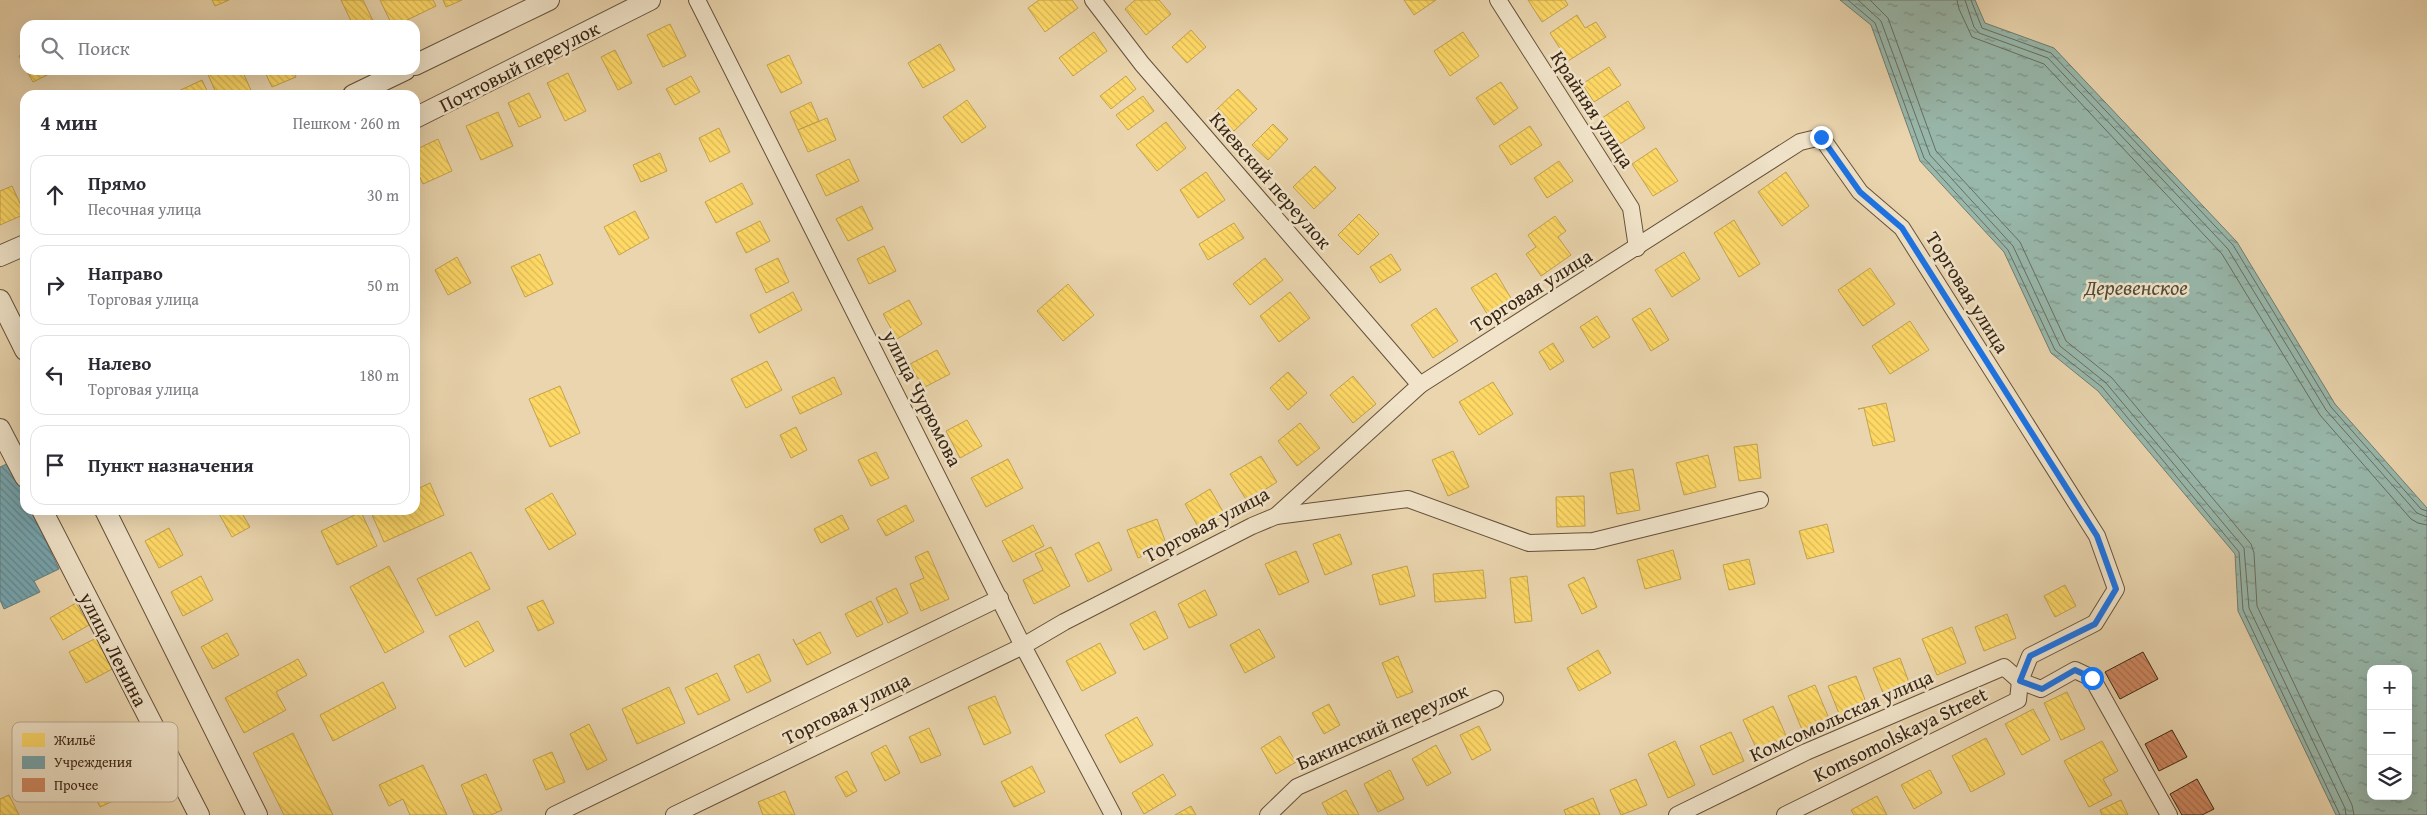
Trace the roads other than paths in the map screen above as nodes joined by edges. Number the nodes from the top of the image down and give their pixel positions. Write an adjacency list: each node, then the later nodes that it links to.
1 (549, 0): 6 (street)
2 (650, 0): 9 (street, Почтовый переулок)
3 (696, 0): 22 (street, улица Чурюмова)
4 (1093, 0): 15 (street, Киевский переулок)
5 (1498, 0): 11 (street, Крайняя улица)
6 (420, 63)
7 (395, 75): 8 (street)
8 (363, 90)
9 (420, 115)
10 (20, 247): 12 (street)
11 (1637, 248): 15 (street, Торговая улица); 24 (street, Торговая улица)
12 (0, 256)
13 (8, 311): 14 (street)
14 (20, 339)
15 (1420, 385): 21 (street, Торговая улица)
16 (0, 429): 17 (street)
17 (20, 468)
18 (1760, 500): 21 (street)
19 (45, 515): 26 (street, улица Ленина)
20 (107, 515): 29 (street)
21 (1276, 516): 23 (street, Торговая улица)
22 (1000, 598): 23 (street, улица Чурюмова); 30 (street, Торговая улица)
23 (1023, 646): 31 (street, Торговая улица); 32 (street, улица Чурюмова)
24 (2020, 681): 34 (street, Комсомольская улица); 35 (street, Komsomolskaya Street); 36 (street)
25 (1495, 699): 33 (street, Бакинский переулок)
26 (151, 722)
27 (178, 774): 28 (street, улица Ленина)
28 (199, 815)
29 (257, 815)
30 (554, 815)
31 (674, 815)
32 (1113, 815)
33 (1268, 815)
34 (1677, 815)
35 (1785, 815)
36 (2168, 815)

